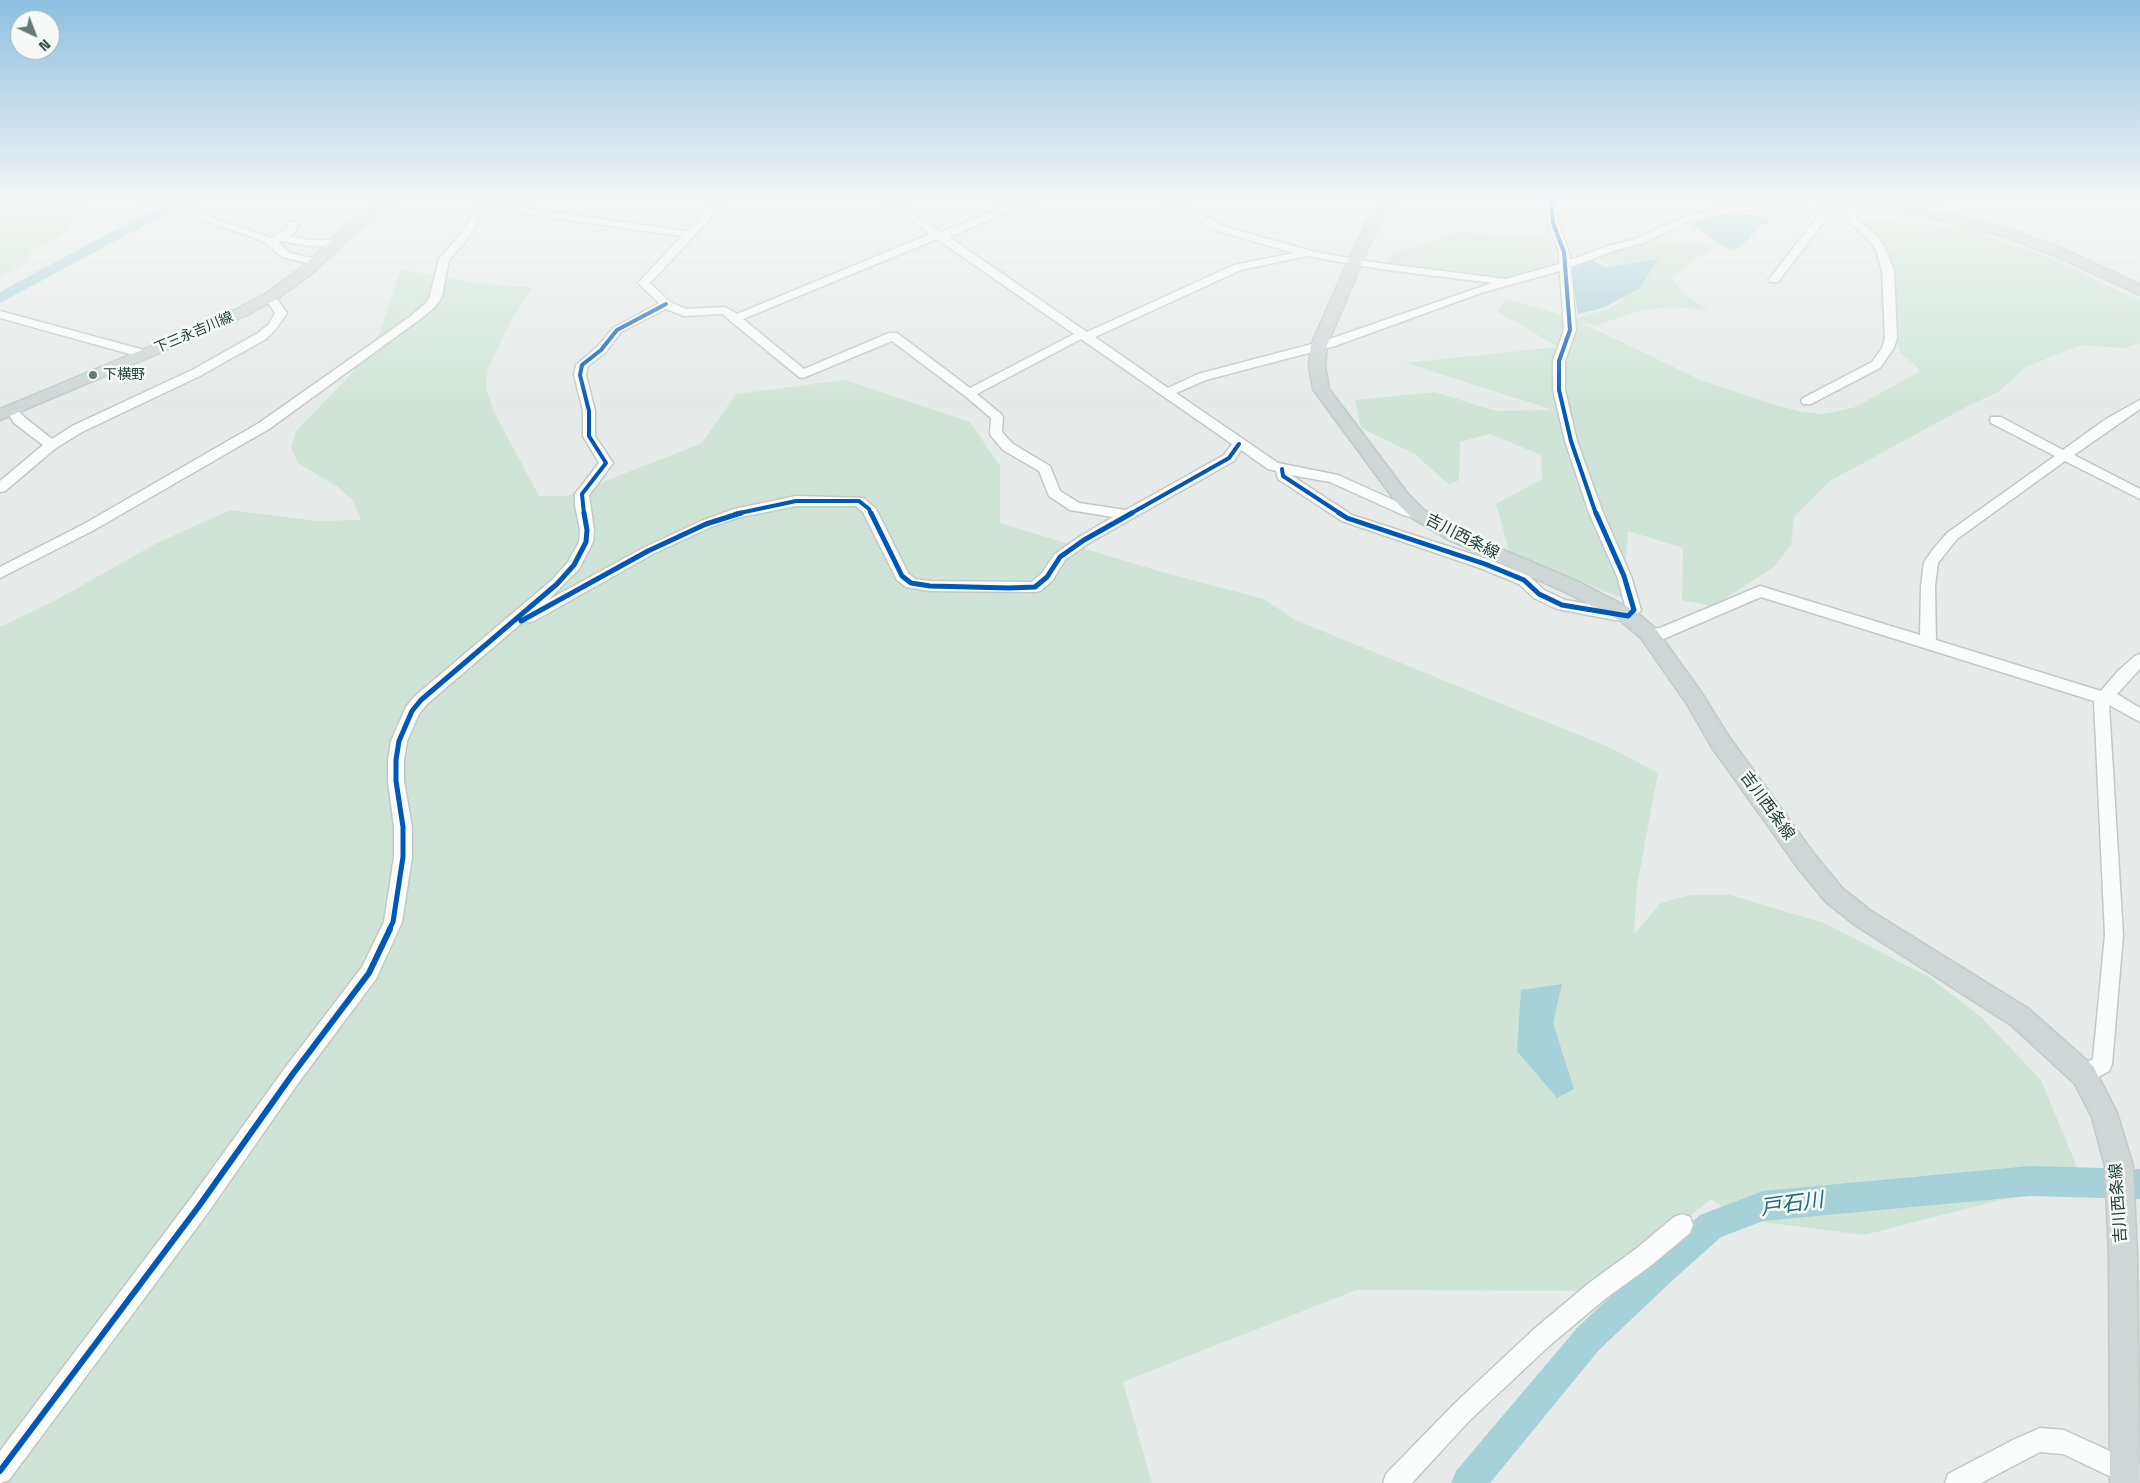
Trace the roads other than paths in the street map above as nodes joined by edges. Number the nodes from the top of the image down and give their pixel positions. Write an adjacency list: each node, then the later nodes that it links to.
1 (306, 269): 17 (main road, 下三永吉川線)
2 (440, 269): 38 (street)
3 (656, 269): 18 (street)
4 (855, 269): 20 (street)
5 (989, 269): 21 (street)
6 (1233, 269): 21 (street)
7 (1353, 269): 22 (main road, 吉川西条線)
8 (1406, 269): 15 (street)
9 (1554, 269): 15 (street)
10 (1564, 269): 39 (street)
11 (1782, 269): 14 (street)
12 (1887, 269): 26 (street)
13 (2093, 269): 16 (main road)
14 (1774, 280)
15 (1514, 282): 22 (street)
16 (2140, 291)
17 (270, 296): 23 (main road, 下三永吉川線); 31 (street)
18 (666, 304): 20 (street); 40 (street)
19 (0, 314): 23 (street)
20 (736, 318): 25 (street)
21 (1084, 335): 24 (street); 25 (street)
22 (1319, 345): 24 (street); 36 (main road, 吉川西条線)
23 (144, 354): 28 (main road, 下三永吉川線)
24 (1166, 392): 30 (street)
25 (969, 393): 37 (street)
26 (1807, 401)
27 (2140, 404): 32 (street)
28 (6, 412): 31 (street)
29 (1996, 420): 32 (street)
30 (1239, 444): 33 (street); 37 (street)
31 (51, 445): 34 (street)
32 (2064, 456): 35 (street); 42 (street)
33 (1282, 469): 36 (street); 39 (street)
34 (0, 488)
35 (2140, 496)
36 (1418, 514): 39 (main road, 吉川西条線)
37 (1128, 515): 40 (street)
38 (0, 574)
39 (1628, 616): 41 (main road, 吉川西条線)
40 (501, 631): 48 (street)
41 (1648, 633): 42 (street); 46 (main road, 吉川西条線)
42 (1928, 643): 44 (street)
43 (2140, 660): 44 (street)
44 (2105, 697): 45 (street); 46 (street)
45 (2140, 716)
46 (2084, 1076): 49 (main road, 吉川西条線)
47 (1682, 1225): 50 (street)
48 (0, 1471)
49 (2130, 1478): 51 (street)
50 (1395, 1483)
51 (1957, 1483)

